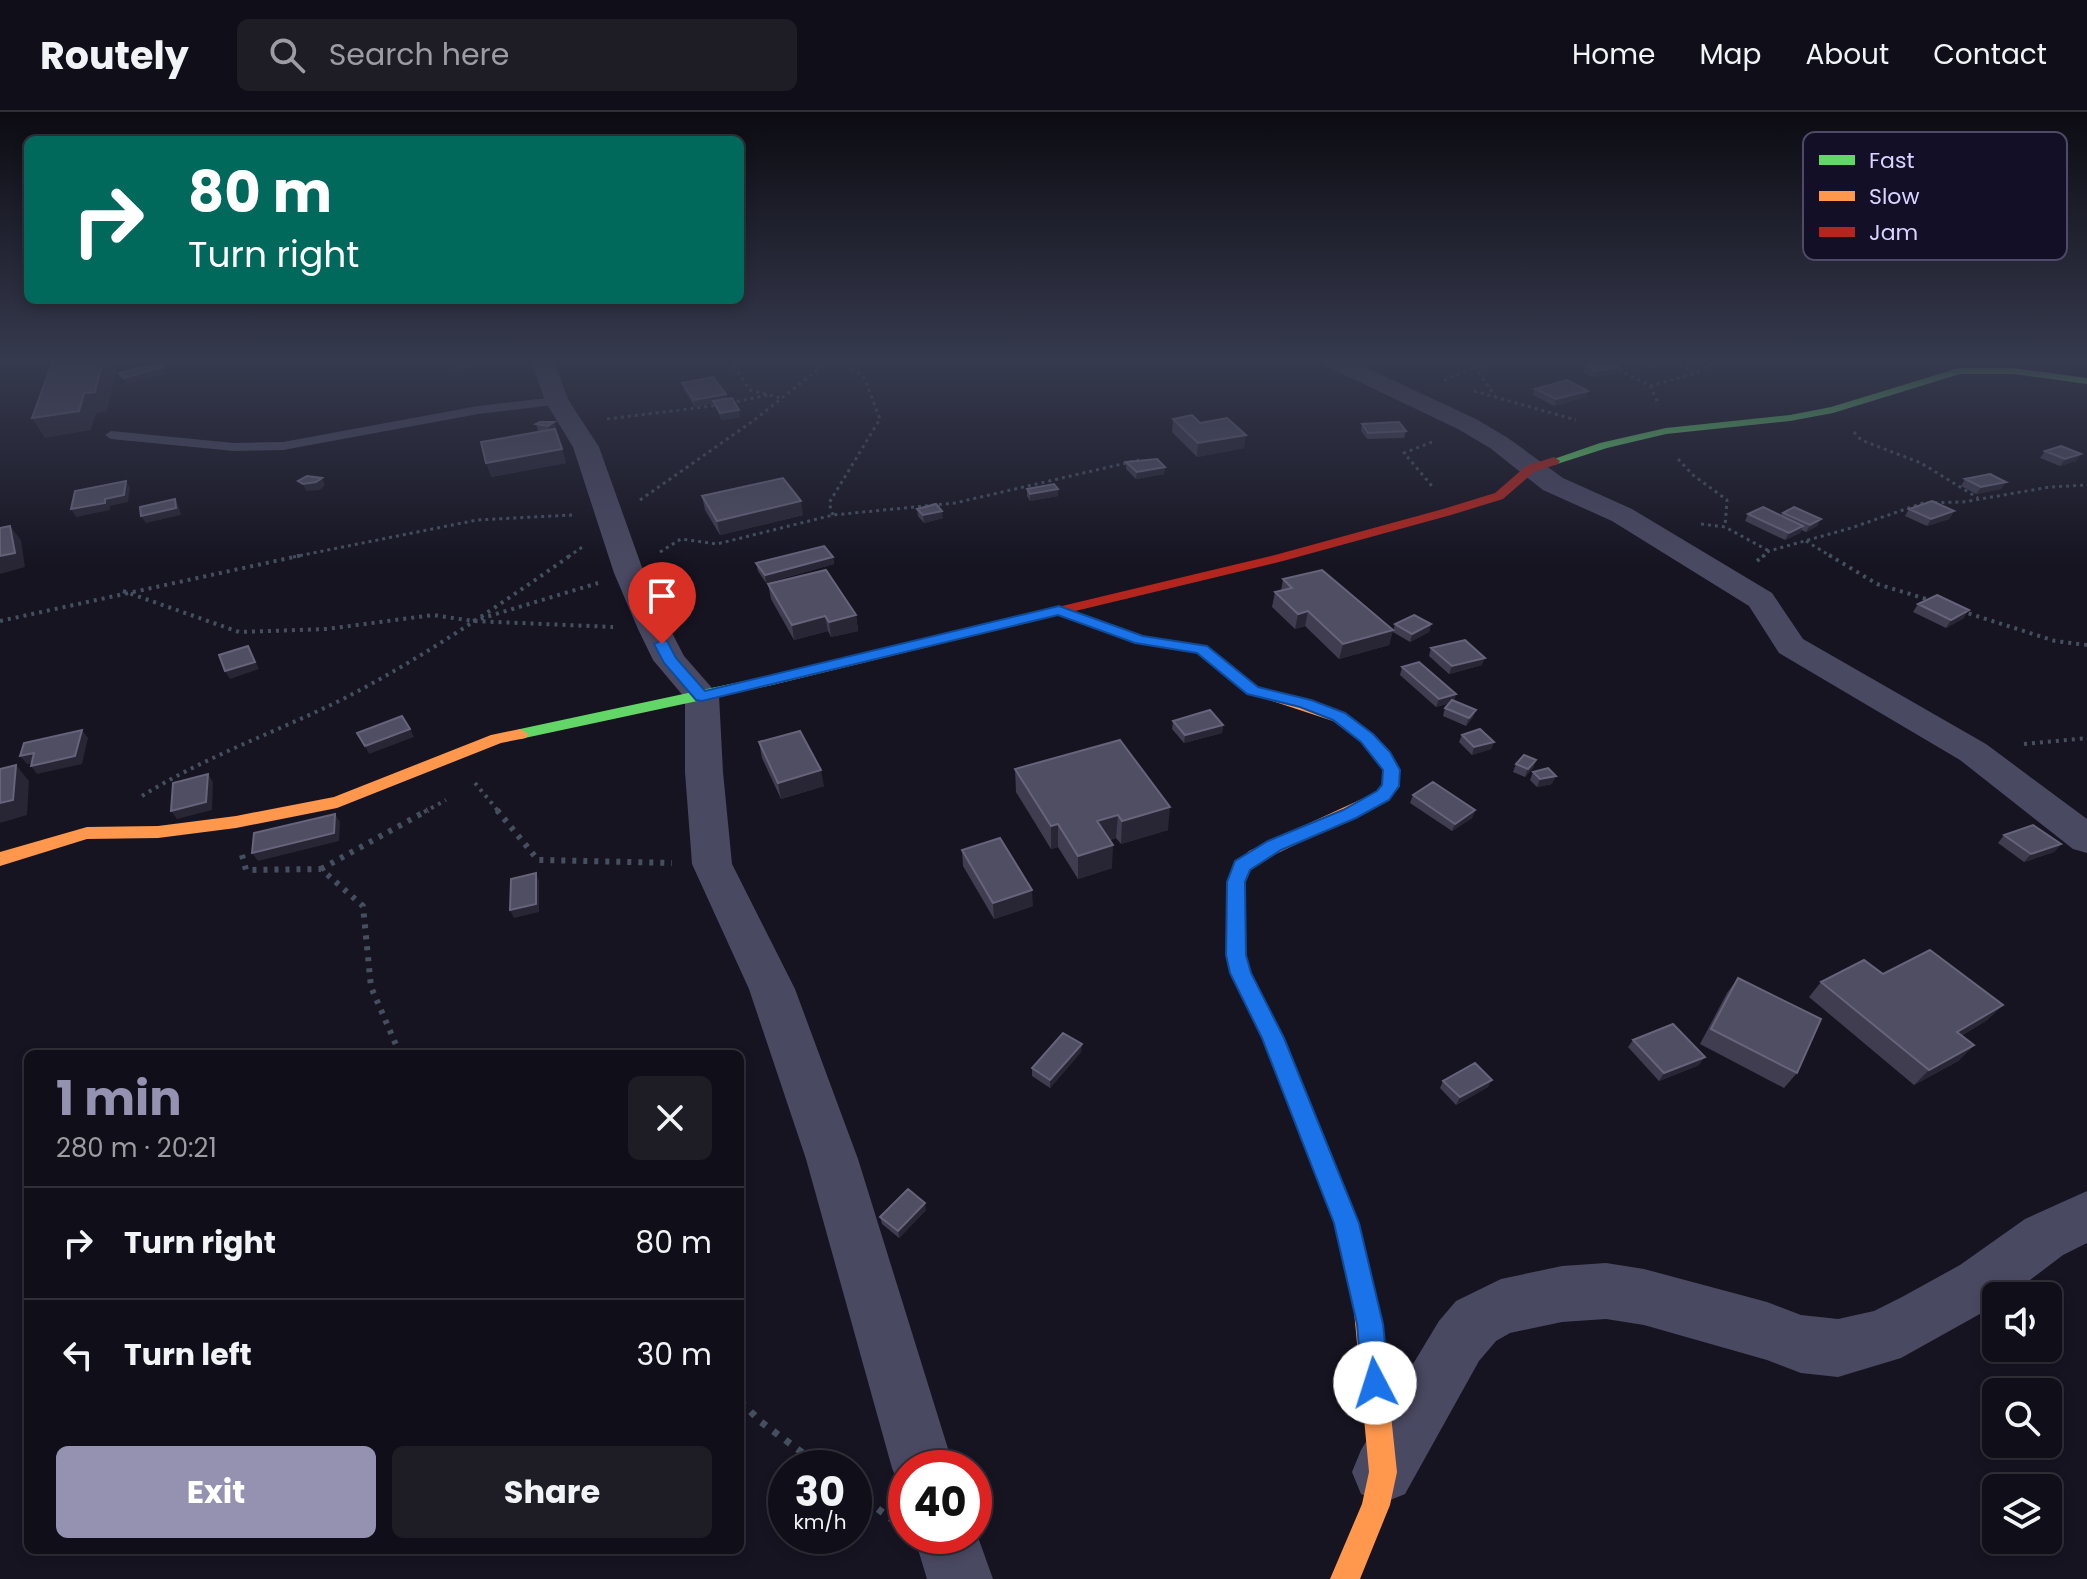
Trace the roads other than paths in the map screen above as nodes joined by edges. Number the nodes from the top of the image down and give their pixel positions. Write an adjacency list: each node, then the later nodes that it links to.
1 (378, 428): 5 (lane)
2 (574, 428): 8 (street)
3 (1475, 428): 6 (street)
4 (1687, 428): 6 (street)
5 (111, 435)
6 (1530, 469): 7 (street); 9 (street)
7 (1059, 610): 8 (street); 13 (street)
8 (702, 696): 10 (street); 12 (street)
9 (2087, 839)
10 (0, 859)
11 (2087, 1216): 13 (street)
12 (918, 1450)
13 (1383, 1472): 16 (street)
14 (952, 1554): 15 (street)
15 (960, 1579)
16 (1345, 1579)

